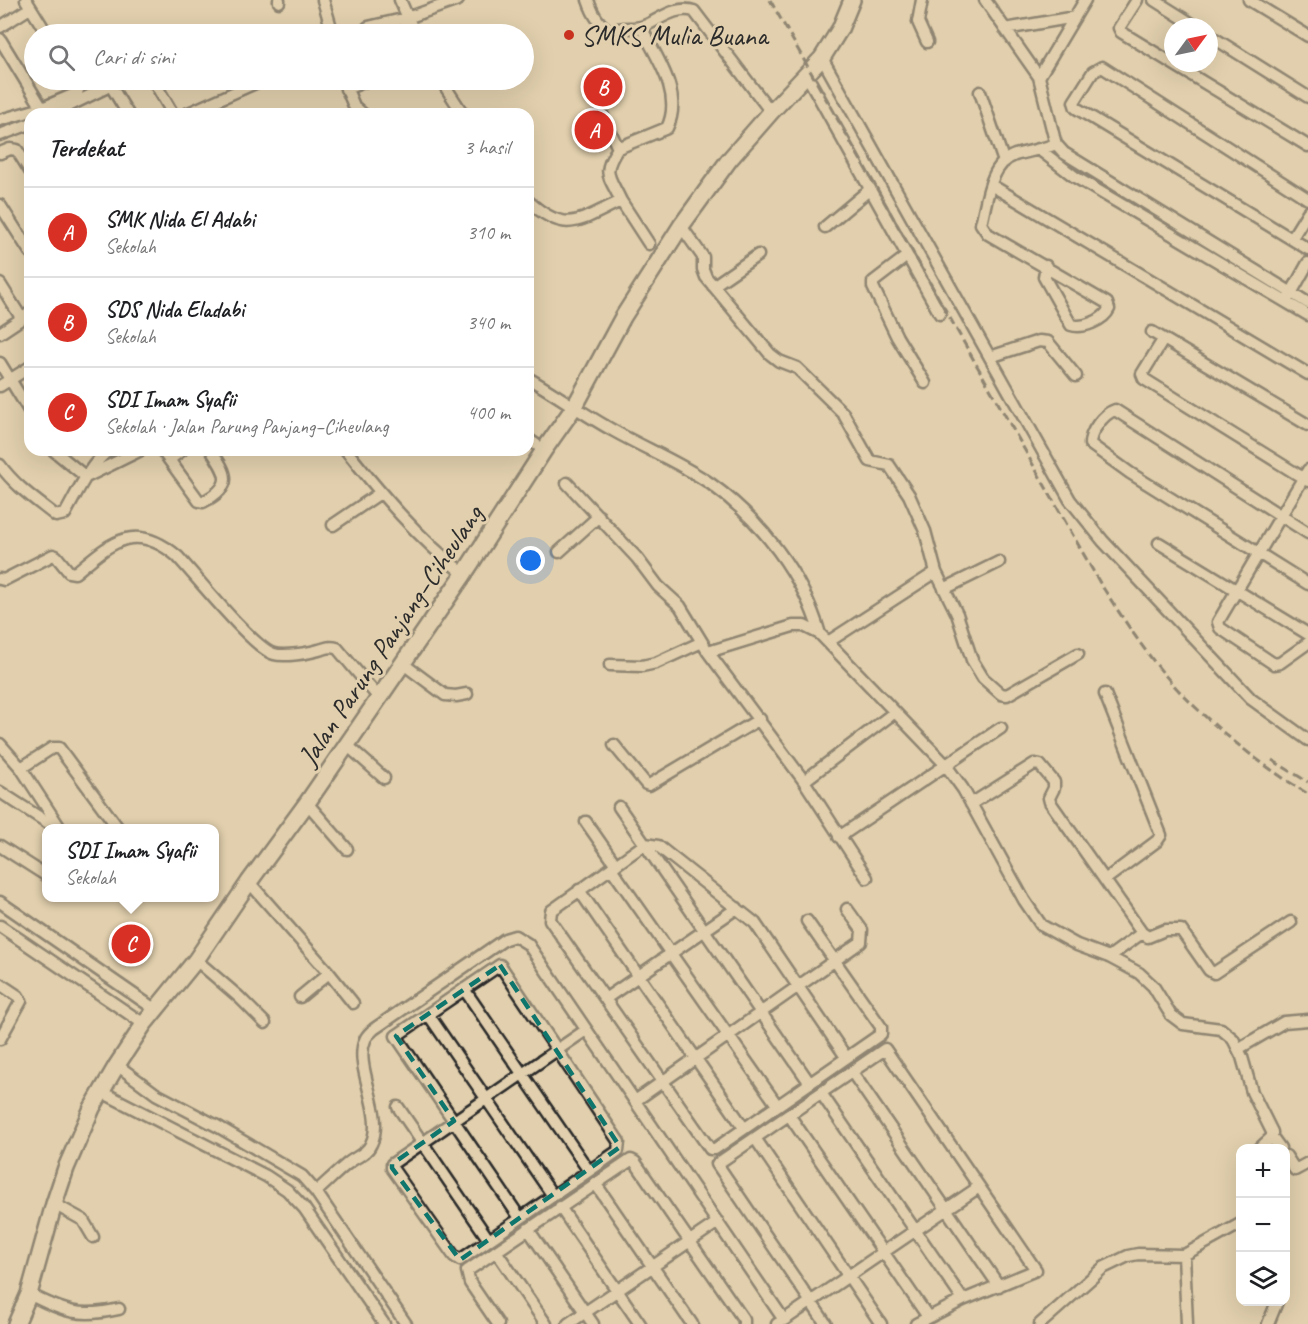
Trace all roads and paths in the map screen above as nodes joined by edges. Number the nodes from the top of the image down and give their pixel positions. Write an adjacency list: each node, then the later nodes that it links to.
1 (323, 0): 19 (street)
2 (400, 0): 16 (street)
3 (458, 0): 16 (street)
4 (588, 0): 23 (street)
5 (669, 0): 14 (street)
6 (852, 0): 29 (street, Jalan Parung Panjang–Ciheulang)
7 (922, 0): 28 (street)
8 (985, 0): 24 (street)
9 (1085, 0): 15 (street)
10 (1137, 0): 57 (street)
11 (1154, 0): 17 (street)
12 (1249, 0): 25 (street)
13 (28, 4): 18 (street); 22 (street)
14 (675, 11): 23 (street); 51 (street)
15 (1075, 16): 24 (street); 31 (street)
16 (407, 18): 20 (street); 21 (street)
17 (1183, 18)
18 (41, 24)
19 (330, 24)
20 (381, 24)
21 (410, 24)
22 (0, 27)
23 (641, 27): 58 (street)
24 (1005, 29): 31 (street)
25 (1308, 36)
26 (0, 39): 32 (street)
27 (1218, 40): 42 (street)
28 (927, 42)
29 (822, 58): 30 (street, Jalan Parung Panjang–Ciheulang); 91 (street)
30 (806, 74): 51 (street, Jalan Parung Panjang–Ciheulang); 64 (street)
31 (1039, 77): 56 (street)
32 (24, 78)
33 (31, 90): 43 (street)
34 (78, 90): 43 (street)
35 (103, 90): 44 (street)
36 (113, 90): 45 (street)
37 (159, 90): 46 (street)
38 (240, 90): 47 (street)
39 (347, 90): 48 (street)
40 (447, 90): 49 (street)
41 (980, 92): 62 (street)
42 (1308, 97)
43 (42, 108)
44 (65, 108)
45 (124, 108)
46 (169, 108)
47 (199, 108)
48 (356, 108)
49 (459, 108)
50 (601, 112): 58 (street)
51 (771, 112): 70 (street, Jalan Parung Panjang–Ciheulang)
52 (24, 113): 53 (street)
53 (0, 120)
54 (24, 126): 55 (street)
55 (0, 135)
56 (1056, 144): 59 (street); 82 (street)
57 (1308, 146)
58 (618, 148): 66 (street)
59 (1040, 150): 62 (street); 82 (street)
60 (0, 153): 61 (street)
61 (24, 161)
62 (1004, 162): 63 (street)
63 (991, 185): 79 (street); 94 (street)
64 (869, 190): 71 (street); 77 (street)
65 (1308, 199): 72 (street)
66 (621, 201): 68 (street); 74 (street)
67 (0, 205): 73 (street)
68 (534, 205)
69 (1308, 212): 72 (street)
70 (681, 226): 81 (street); 101 (street, Jalan Parung Panjang–Ciheulang)
71 (825, 227)
72 (1292, 238): 75 (street)
73 (24, 243)
74 (649, 244)
75 (1308, 249)
76 (758, 255): 81 (street)
77 (906, 256): 85 (street); 98 (street)
78 (1308, 263): 82 (street)
79 (1046, 266): 79 (street)
80 (0, 284): 84 (street)
81 (713, 286): 128 (street)
82 (1288, 297): 83 (street); 86 (street)
83 (1308, 303)
84 (24, 314)
85 (940, 314)
86 (1308, 315)
87 (24, 317): 89 (street)
88 (1152, 332): 90 (street)
89 (0, 333)
90 (1163, 340): 102 (street); 116 (street)
91 (990, 357): 95 (street); 148 (street)
92 (0, 363): 96 (street)
93 (24, 371): 96 (street)
94 (1308, 374)
95 (1077, 376)
96 (11, 379): 99 (street); 100 (street)
97 (534, 382): 101 (street)
98 (925, 383)
99 (0, 386)
100 (24, 402)
101 (575, 406): 104 (street, Jalan Parung Panjang–Ciheulang); 135 (street)
102 (1306, 420)
103 (534, 443): 104 (street)
104 (544, 450): 129 (street, Jalan Parung Panjang–Ciheulang)
105 (60, 456): 117 (street)
106 (101, 456): 117 (street)
107 (106, 456): 115 (street)
108 (129, 456): 115 (street)
109 (166, 456): 113 (street)
110 (174, 456): 113 (street)
111 (215, 456): 113 (street)
112 (351, 456): 119 (street)
113 (169, 460)
114 (0, 465): 117 (street)
115 (110, 465): 117 (street)
116 (1306, 476): 121 (street)
117 (86, 477)
118 (567, 483): 120 (street)
119 (380, 493): 122 (street); 129 (street)
120 (599, 516): 125 (street); 136 (street)
121 (1280, 516): 123 (street); 126 (street); 126 (street)
122 (333, 525)
123 (1308, 533)
124 (1159, 543): 133 (street)
125 (559, 552)
126 (1258, 553): 131 (street); 133 (street)
127 (999, 562): 132 (street)
128 (936, 572): 132 (street); 135 (street)
129 (464, 574): 140 (street, Jalan Parung Panjang–Ciheulang)
130 (0, 579): 144 (street)
131 (1308, 584)
132 (944, 589): 139 (street)
133 (1236, 589): 134 (street); 137 (street)
134 (1308, 634)
135 (824, 638): 138 (street); 145 (street)
136 (702, 642): 138 (street); 141 (street)
137 (1308, 643)
138 (708, 652): 146 (street)
139 (1078, 654)
140 (402, 663): 142 (street); 144 (street, Jalan Parung Panjang–Ciheulang)
141 (610, 665)
142 (466, 694)
143 (1105, 694): 171 (street)
144 (379, 698): 150 (street, Jalan Parung Panjang–Ciheulang)
145 (895, 712): 152 (street); 155 (street)
146 (760, 719): 151 (street); 155 (street)
147 (1001, 728): 152 (street)
148 (1308, 740)
149 (0, 745): 153 (street)
150 (346, 745): 154 (street); 157 (street, Jalan Parung Panjang–Ciheulang)
151 (614, 745)
152 (945, 764): 158 (street); 164 (street)
153 (21, 768): 162 (street); 163 (street)
154 (384, 778)
155 (804, 781): 164 (street)
156 (0, 792): 161 (street)
157 (307, 802): 167 (street); 172 (street, Jalan Parung Panjang–Ciheulang)
158 (971, 804): 171 (street); 183 (street)
159 (619, 807): 165 (street)
160 (586, 822): 168 (street)
161 (52, 824)
162 (56, 824)
163 (115, 824)
164 (839, 837): 170 (street)
165 (645, 844): 168 (street); 175 (street); 180 (street)
166 (0, 846): 169 (street)
167 (346, 849)
168 (613, 866): 173 (street); 182 (street)
169 (42, 873)
170 (867, 878)
171 (1106, 879): 181 (street)
172 (249, 882): 184 (street, Jalan Parung Panjang–Ciheulang); 186 (street)
173 (579, 890): 187 (street); 192 (street)
174 (0, 902): 194 (street)
175 (737, 908): 180 (street); 189 (street)
176 (847, 909): 185 (street)
177 (807, 921): 185 (street)
178 (1291, 922): 181 (street)
179 (0, 926): 199 (street)
180 (704, 930): 182 (street); 195 (street)
181 (1142, 933): 183 (street)
182 (671, 953): 187 (street); 201 (street)
183 (1109, 957): 203 (street)
184 (196, 960): 194 (street, Jalan Parung Panjang–Ciheulang); 198 (street)
185 (834, 961): 189 (street); 205 (street)
186 (330, 973): 191 (street); 193 (street)
187 (638, 976): 192 (street); 206 (street)
188 (0, 984): 202 (street)
189 (798, 987): 195 (street); 205 (street)
190 (464, 989): 196 (street); 204 (street); 209 (street)
191 (300, 997)
192 (605, 999): 210 (street)
193 (353, 1003)
194 (156, 1010): 199 (street, Jalan Parung Panjang–Ciheulang)
195 (761, 1012): 201 (street); 211 (street)
196 (428, 1014): 214 (street); 219 (street)
197 (1308, 1020): 203 (street)
198 (265, 1023)
199 (144, 1024): 207 (street, Jalan Parung Panjang–Ciheulang)
200 (586, 1030): 204 (street); 215 (street); 231 (street)
201 (728, 1036): 206 (street); 216 (street)
202 (0, 1039)
203 (1238, 1049): 221 (street)
204 (558, 1050): 209 (street); 228 (street)
205 (846, 1057): 211 (street)
206 (696, 1058): 210 (street); 220 (street)
207 (117, 1065): 212 (street, Jalan Parung Panjang–Ciheulang); 231 (street)
208 (852, 1072): 213 (street); 230 (street); 235 (street)
209 (522, 1074): 214 (street); 228 (street)
210 (662, 1082): 215 (street); 220 (street)
211 (809, 1082): 216 (street)
212 (102, 1092): 233 (street, Jalan Parung Panjang–Ciheulang); 260 (street)
213 (821, 1093): 218 (street); 240 (street)
214 (487, 1099): 219 (street); 232 (street)
215 (635, 1101): 237 (street)
216 (777, 1105): 220 (street)
217 (398, 1107): 223 (street)
218 (789, 1115): 222 (street); 245 (street)
219 (454, 1121): 223 (street); 236 (street)
220 (744, 1128)
221 (1272, 1137): 224 (street); 225 (street)
222 (755, 1138): 248 (street); 253 (street)
223 (422, 1143): 242 (street); 242 (street)
224 (1265, 1144)
225 (1277, 1144)
226 (1290, 1162): 227 (street)
227 (1308, 1163)
228 (589, 1171): 232 (street)
229 (595, 1183): 234 (street); 243 (street); 247 (street)
230 (979, 1186): 235 (street); 249 (street)
231 (316, 1192): 261 (street)
232 (553, 1196): 236 (street)
233 (54, 1204): 241 (street); 251 (street, Jalan Parung Panjang–Ciheulang)
234 (560, 1207): 239 (street); 250 (street)
235 (946, 1209): 240 (street); 249 (street)
236 (520, 1218): 242 (street)
237 (718, 1222): 243 (street); 258 (street)
238 (1236, 1227): 246 (street)
239 (528, 1229): 244 (street); 256 (street)
240 (915, 1230): 245 (street); 252 (street)
241 (93, 1237)
242 (489, 1240)
243 (690, 1241): 247 (street); 268 (street)
244 (496, 1251): 262 (street); 263 (street)
245 (883, 1252): 248 (street); 257 (street)
246 (1184, 1255): 272 (street); 273 (street)
247 (652, 1266): 250 (street); 267 (street)
248 (848, 1276): 253 (street); 270 (street)
249 (999, 1286): 252 (street)
250 (617, 1290): 256 (street); 266 (street)
251 (29, 1294): 255 (street); 259 (street, Jalan Parung Panjang–Ciheulang)
252 (963, 1300): 257 (street)
253 (810, 1301): 258 (street); 269 (street)
254 (1275, 1306): 274 (street)
255 (119, 1309)
256 (585, 1312): 264 (street); 265 (street)
257 (928, 1317): 271 (street)
258 (780, 1322)
259 (16, 1324)
260 (384, 1324)
261 (406, 1324)
262 (498, 1324)
263 (546, 1324)
264 (568, 1324)
265 (593, 1324)
266 (640, 1324)
267 (692, 1324)
268 (744, 1324)
269 (826, 1324)
270 (881, 1324)
271 (916, 1324)
272 (1040, 1324)
273 (1187, 1324)
274 (1268, 1324)

